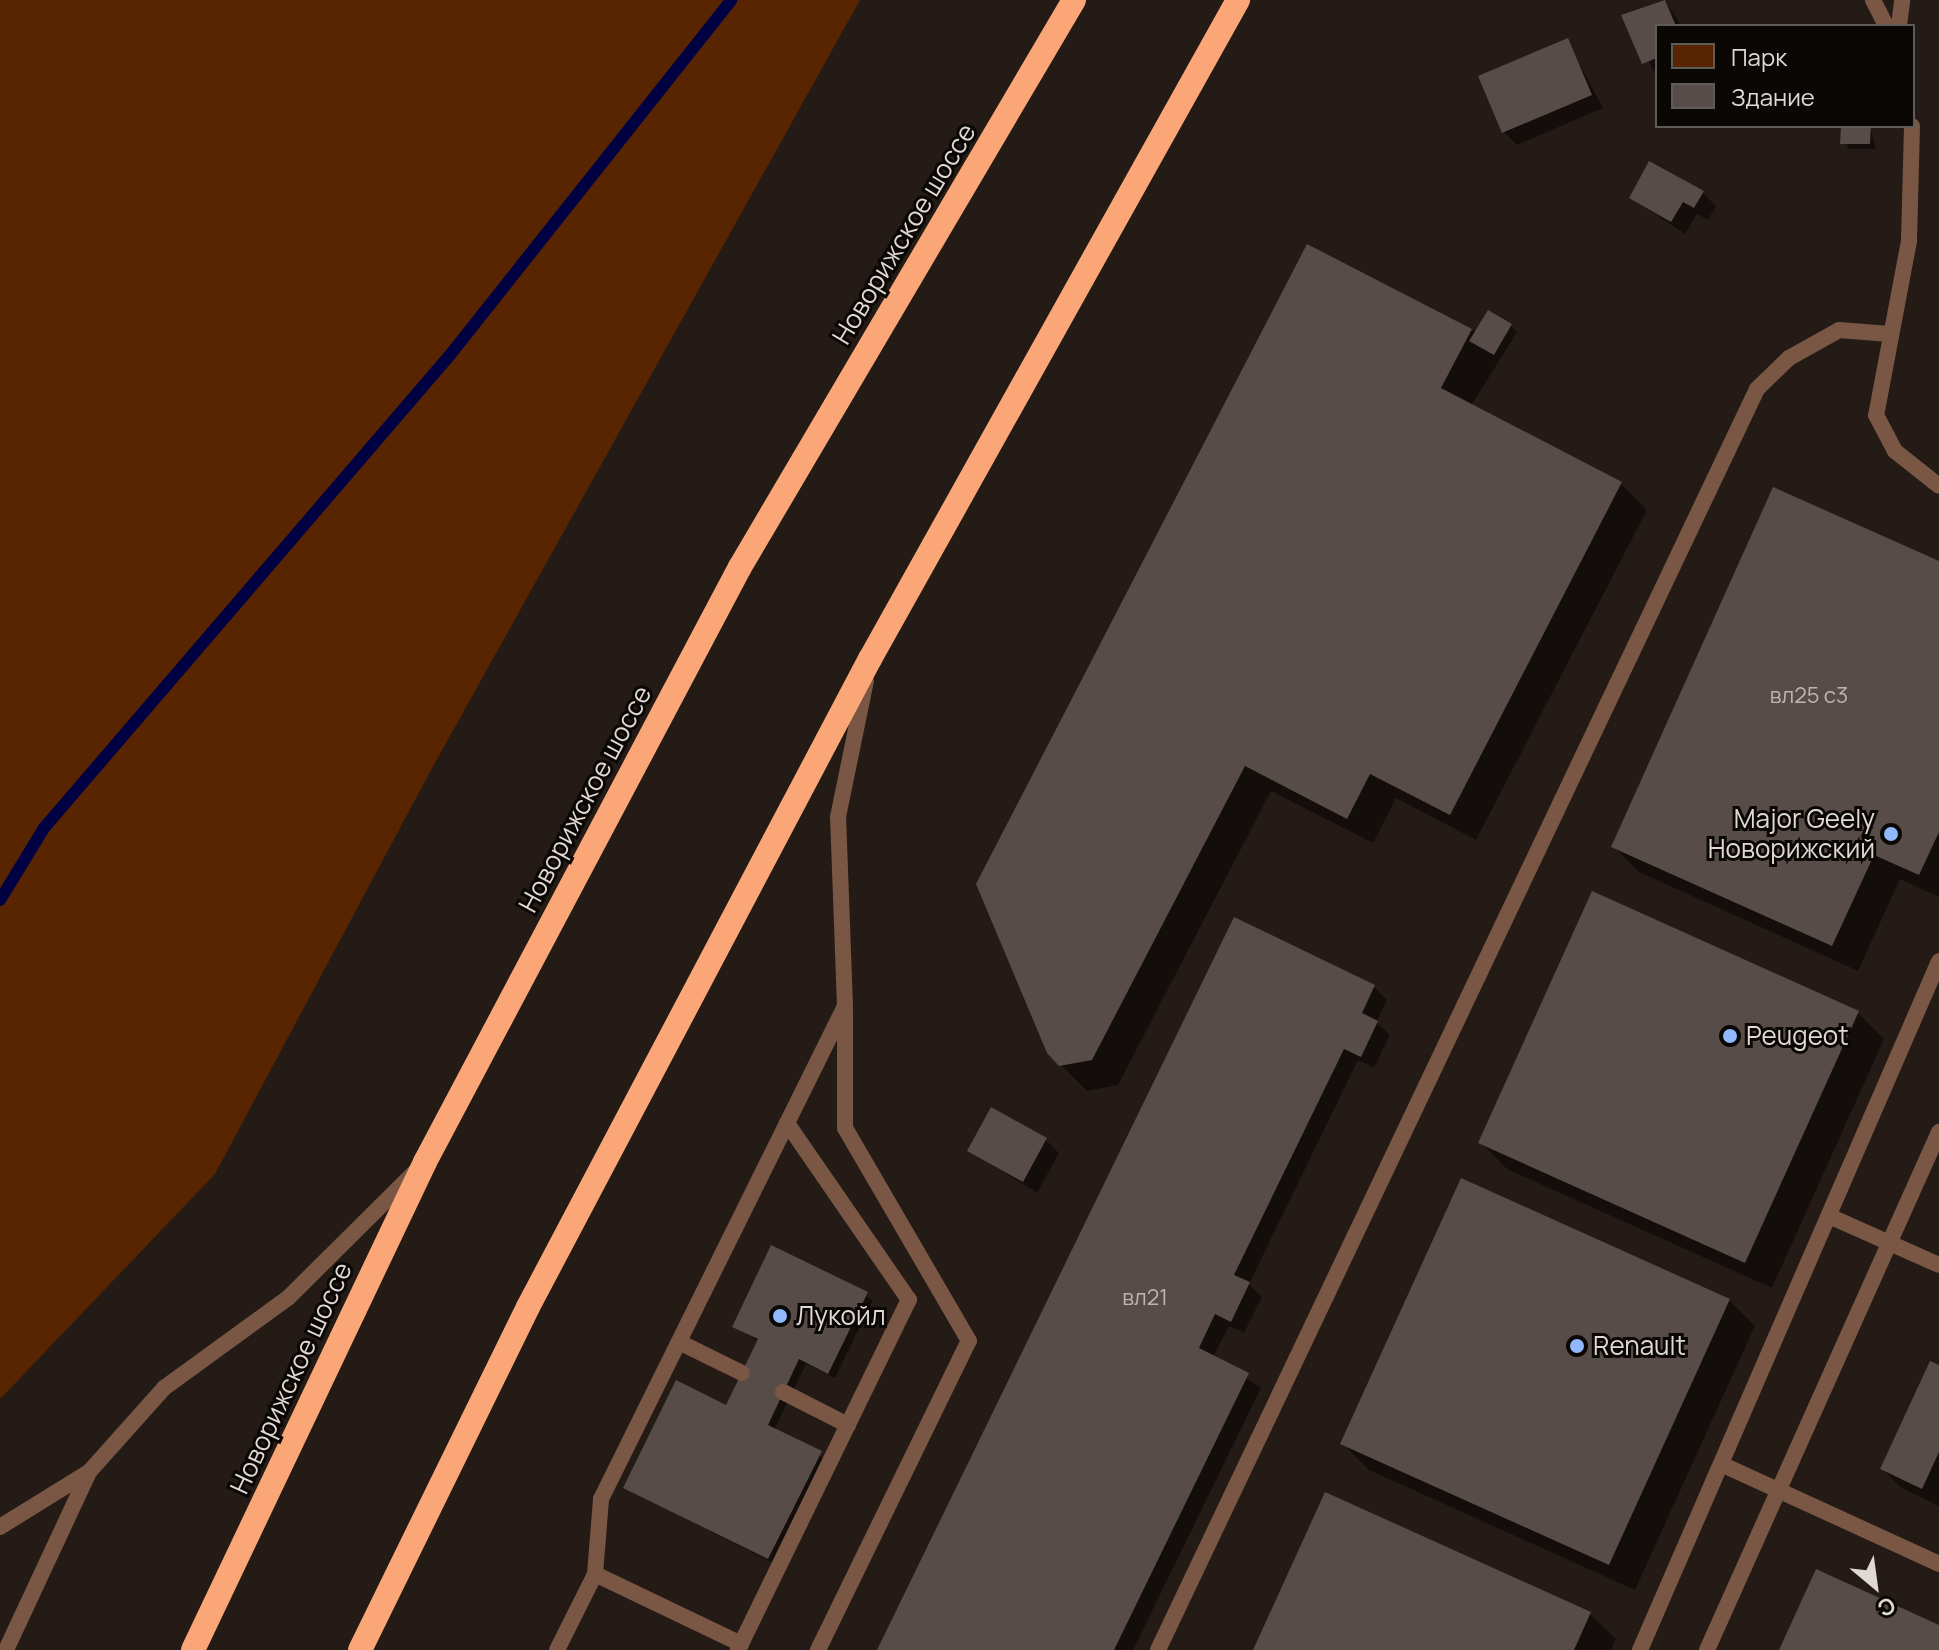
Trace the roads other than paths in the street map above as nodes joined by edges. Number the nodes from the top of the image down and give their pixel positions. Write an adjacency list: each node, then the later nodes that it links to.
1 (1074, 0): 15 (highway, Новорижское шоссе)
2 (1238, 0): 10 (highway)
3 (1873, 0): 5 (lane)
4 (1902, 0): 6 (lane)
5 (1885, 24)
6 (1899, 24)
7 (1912, 128): 8 (lane)
8 (1890, 334): 9 (lane); 35 (lane)
9 (1939, 486)
10 (870, 659): 12 (lane); 32 (highway)
11 (1939, 961): 16 (lane)
12 (845, 1006): 13 (lane); 34 (lane)
13 (787, 1123): 19 (lane); 22 (lane)
14 (1939, 1132): 17 (lane)
15 (425, 1162): 24 (lane); 31 (highway, Новорижское шоссе)
16 (1829, 1216): 17 (lane); 23 (lane)
17 (1889, 1243): 18 (lane); 25 (lane)
18 (1939, 1265)
19 (679, 1342): 20 (lane); 28 (lane)
20 (742, 1373)
21 (783, 1392): 22 (lane)
22 (848, 1425): 29 (lane)
23 (1721, 1464): 25 (lane); 36 (lane)
24 (89, 1472): 26 (lane); 30 (lane)
25 (1779, 1491): 27 (lane); 37 (lane)
26 (0, 1527)
27 (1939, 1564)
28 (595, 1574): 29 (lane); 33 (lane)
29 (740, 1647)
30 (6, 1650)
31 (193, 1650)
32 (360, 1650)
33 (557, 1650)
34 (818, 1650)
35 (1158, 1650)
36 (1640, 1650)
37 (1707, 1650)

